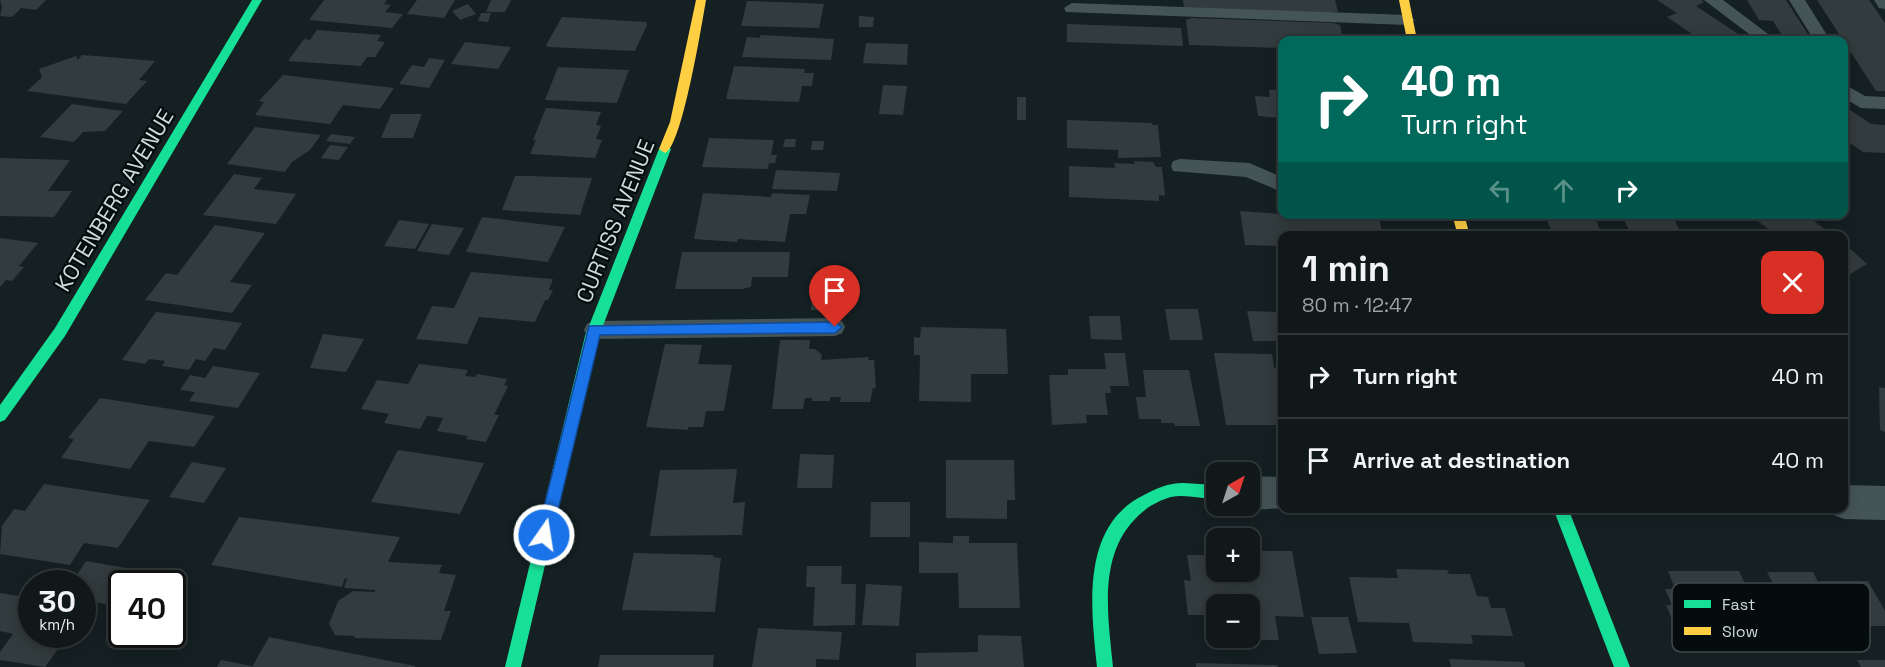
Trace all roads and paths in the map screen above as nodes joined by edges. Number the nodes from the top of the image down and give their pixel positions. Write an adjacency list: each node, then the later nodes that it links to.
1 (256, 0): 21 (street, KOTENBERG AVENUE)
2 (701, 0): 20 (street, CURTISS AVENUE)
3 (1404, 0): 9 (street)
4 (1712, 0): 11 (lane)
5 (1797, 0): 12 (lane)
6 (1882, 0): 7 (lane)
7 (1885, 4)
8 (1072, 8): 9 (lane)
9 (1407, 20): 10 (street)
10 (1411, 36)
11 (1762, 36)
12 (1820, 36)
13 (1848, 81): 15 (lane)
14 (1848, 93): 15 (lane)
15 (1861, 102): 16 (lane)
16 (1885, 103)
17 (1180, 166): 18 (lane)
18 (1278, 183)
19 (835, 327): 20 (lane)
20 (594, 330): 28 (street, CURTISS AVENUE)
21 (0, 416)
22 (1206, 492): 29 (street)
23 (1260, 493): 24 (street)
24 (1278, 493)
25 (1848, 502): 26 (street)
26 (1885, 503)
27 (1562, 513): 30 (street)
28 (513, 667)
29 (1105, 667)
30 (1622, 667)

